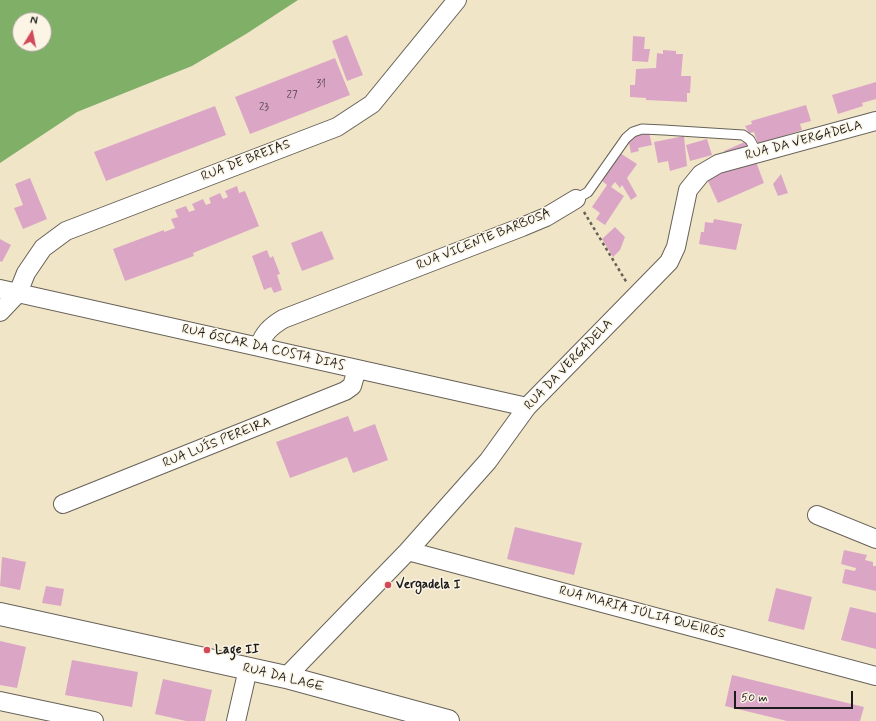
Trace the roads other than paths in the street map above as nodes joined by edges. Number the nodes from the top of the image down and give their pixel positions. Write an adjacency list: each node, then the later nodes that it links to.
1 (457, 0): 6 (street, RUA DE BREIAS)
2 (876, 121): 3 (street, RUA DA VERGADELA)
3 (757, 153): 4 (lane, RUA VICENTE BARBOSA); 10 (street, RUA DA VERGADELA)
4 (576, 199): 8 (street, RUA VICENTE BARBOSA)
5 (0, 289): 6 (street, RUA ÓSCAR DA COSTA DIAS)
6 (18, 293): 7 (street); 8 (street, RUA ÓSCAR DA COSTA DIAS)
7 (0, 312)
8 (259, 346): 9 (street, RUA ÓSCAR DA COSTA DIAS)
9 (358, 369): 10 (street, RUA ÓSCAR DA COSTA DIAS); 11 (street, RUA LUÍS PEREIRA)
10 (527, 407): 14 (street, RUA DA VERGADELA)
11 (63, 504)
12 (817, 515): 13 (street)
13 (876, 539)
14 (408, 551): 17 (street, RUA MARIA JÚLIA QUEIRÓS); 18 (street, RUA DA VERGADELA)
15 (0, 614): 16 (street, RUA DA LAGE)
16 (248, 669): 18 (street, RUA DA LAGE); 21 (street)
17 (876, 676)
18 (286, 677): 22 (street, RUA DA LAGE)
19 (0, 701): 20 (street)
20 (94, 721)
21 (236, 721)
22 (448, 721)

